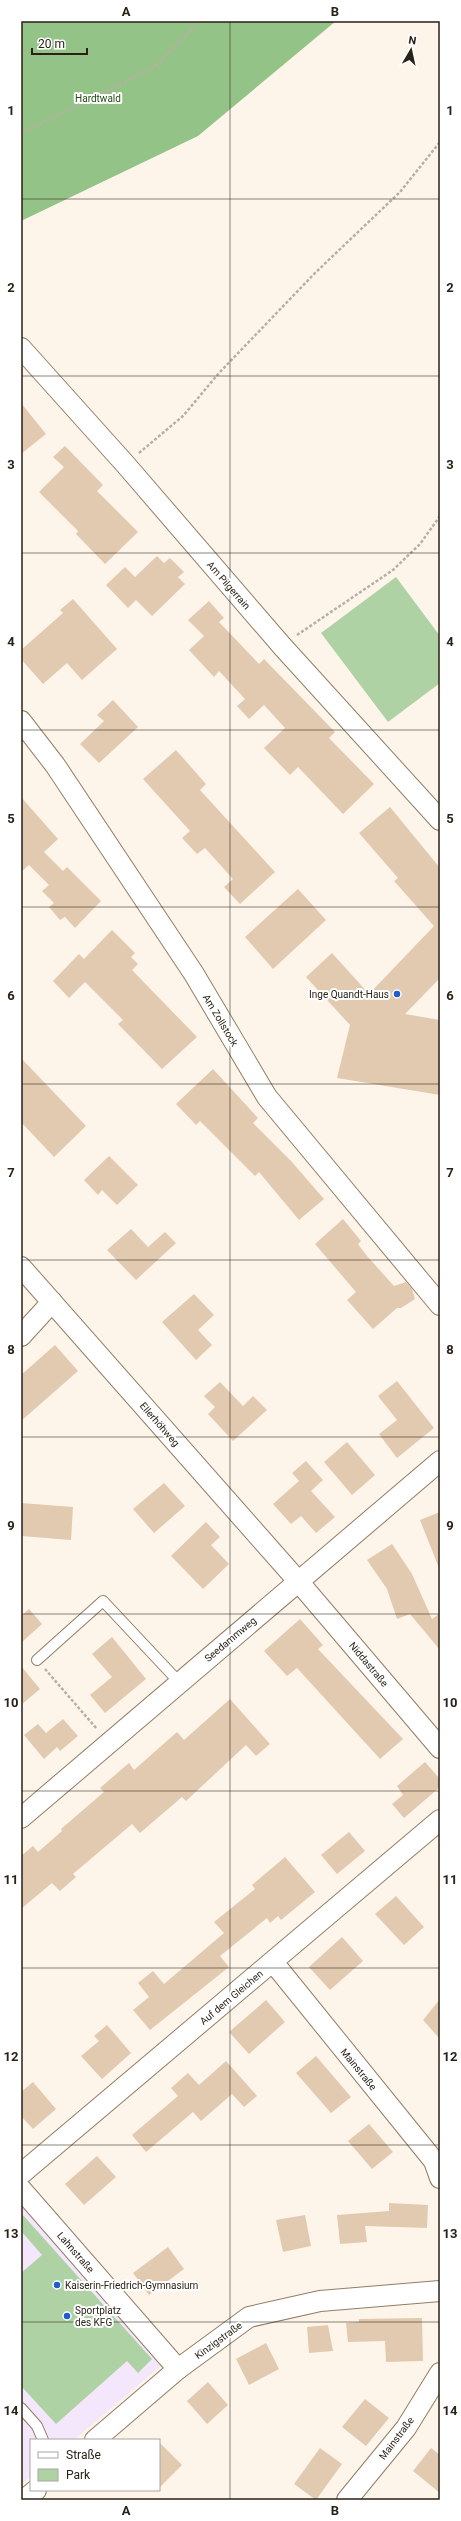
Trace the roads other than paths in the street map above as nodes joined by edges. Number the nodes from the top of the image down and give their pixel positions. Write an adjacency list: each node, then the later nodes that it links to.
1 (21, 348): 3 (street, Am Pilgerrain)
2 (21, 721): 6 (street, Am Zollstock)
3 (440, 820)
4 (21, 1267): 5 (street, Ellerhöhweg)
5 (52, 1302): 7 (street); 9 (street, Ellerhöhweg)
6 (440, 1305)
7 (21, 1336)
8 (440, 1463): 9 (street, Seedammweg)
9 (298, 1581): 11 (street, Seedammweg); 12 (street, Niddastraße)
10 (37, 1660): 11 (lane)
11 (179, 1682): 13 (street, Seedammweg)
12 (440, 1748)
13 (21, 1818)
14 (440, 1820): 15 (street, Auf dem Gleichen)
15 (273, 1962): 16 (street, Auf dem Gleichen); 17 (street, Mainstraße)
16 (21, 2174)
17 (440, 2178)
18 (21, 2189): 20 (street, Lahnstraße)
19 (440, 2291): 20 (street, Kinzigstraße)
20 (178, 2368): 24 (street, Kinzigstraße)
21 (440, 2373): 27 (street, Mainstraße)
22 (21, 2408): 23 (lane)
23 (43, 2439)
24 (96, 2439)
25 (35, 2491): 26 (street)
26 (24, 2500)
27 (347, 2500)

